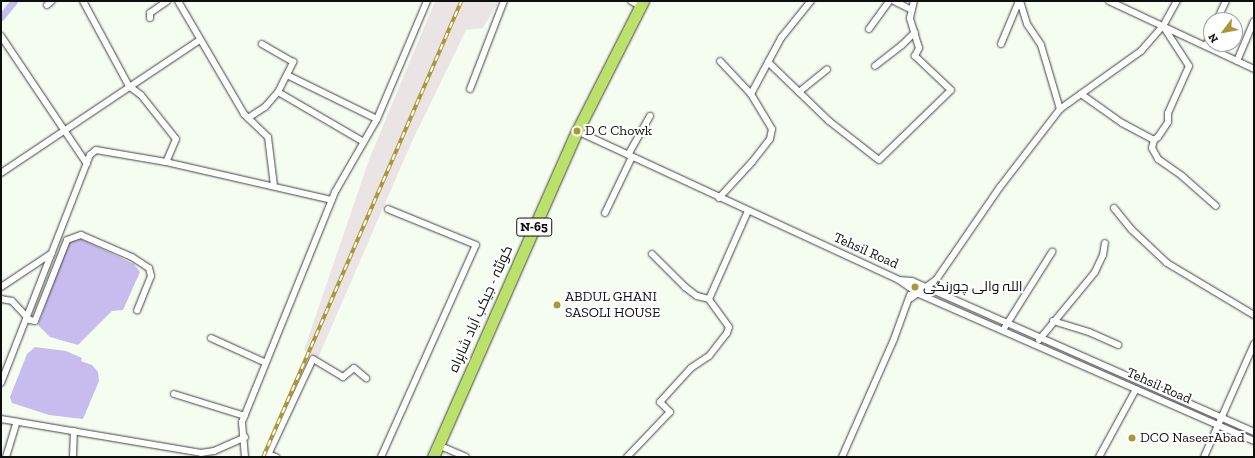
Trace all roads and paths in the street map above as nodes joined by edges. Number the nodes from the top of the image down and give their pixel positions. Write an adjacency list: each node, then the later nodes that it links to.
1 (83, 1): 35 (street)
2 (166, 1): 17 (street)
3 (178, 1): 23 (street)
4 (427, 1): 44 (street)
5 (504, 1): 36 (street)
6 (811, 1): 30 (street)
7 (889, 1): 20 (street)
8 (894, 1): 15 (street)
9 (914, 1): 15 (street)
10 (1020, 1): 25 (street); 41 (street)
11 (1109, 1): 19 (street)
12 (1177, 1): 19 (street)
13 (1226, 1): 16 (street)
14 (638, 3): 46 (highway, کوئٹہ - جیکب آباد شاہراہ / N-65)
15 (910, 9): 21 (street)
16 (1221, 12)
17 (150, 18)
18 (1254, 21): 29 (street)
19 (1161, 25): 26 (street); 40 (street); 47 (street)
20 (869, 29)
21 (914, 32): 31 (street); 38 (street)
22 (1, 36): 45 (street)
23 (200, 40): 35 (street); 43 (street)
24 (262, 44): 34 (street)
25 (1001, 44)
26 (1203, 45)
27 (1218, 52): 29 (street)
28 (720, 61): 39 (street)
29 (1237, 61): 33 (street)
30 (768, 62): 38 (street); 39 (street)
31 (875, 66)
32 (827, 69): 38 (street)
33 (1254, 69)
34 (287, 76): 37 (street); 44 (street)
35 (129, 86): 45 (street); 50 (street)
36 (470, 89)
37 (278, 92): 43 (street); 48 (street)
38 (799, 92)
39 (751, 94): 54 (street)
40 (1081, 94): 41 (street); 47 (street)
41 (1060, 109): 69 (street)
42 (650, 116): 49 (street)
43 (248, 118): 53 (street)
44 (377, 119): 48 (street)
45 (62, 130): 51 (street); 52 (street)
46 (577, 131): 49 (street, Tehsil Road); 99 (highway, کوئٹہ - جیکب آباد شاہراہ / N-65)
47 (1154, 140): 56 (street)
48 (364, 142): 55 (street)
49 (630, 156): 54 (street, Tehsil Road); 60 (street)
50 (166, 162): 51 (street); 53 (street)
51 (87, 164): 63 (street)
52 (1, 173)
53 (274, 186): 55 (street)
54 (719, 198): 59 (street, Tehsil Road)
55 (332, 200): 85 (street)
56 (1216, 206)
57 (1114, 208): 75 (street)
58 (388, 209): 105 (street)
59 (748, 211): 65 (street, Tehsil Road); 73 (street)
60 (605, 213)
61 (1105, 243): 77 (street)
62 (1052, 252): 78 (street)
63 (52, 253): 67 (street); 76 (street)
64 (652, 254): 73 (street)
65 (899, 280): 66 (street); 68 (street, Tehsil Road)
66 (912, 281): 68 (street); 69 (street)
67 (1, 287)
68 (909, 288): 70 (street, Tehsil Road); 71 (street)
69 (924, 288): 70 (street); 78 (street)
70 (919, 294): 71 (street); 79 (street, Tehsil Road)
71 (911, 298): 109 (street)
72 (1, 299): 76 (street)
73 (709, 299): 108 (street)
74 (137, 310): 76 (street)
75 (1254, 315)
76 (28, 318): 87 (street)
77 (1053, 321): 81 (street); 84 (street)
78 (1006, 323): 79 (street); 81 (street)
79 (1003, 331): 83 (street, Tehsil Road)
80 (211, 338): 85 (street)
81 (1040, 338): 83 (street); 91 (street)
82 (1254, 344): 91 (street)
83 (1036, 345): 88 (street, Tehsil Road)
84 (1118, 345)
85 (266, 363): 90 (street)
86 (366, 378): 100 (street)
87 (1, 383)
88 (1136, 389): 94 (street, Tehsil Road); 110 (street)
89 (174, 394): 90 (street)
90 (245, 416): 97 (street)
91 (1221, 418): 94 (street); 96 (street)
92 (1, 419): 93 (street)
93 (17, 422): 95 (street); 101 (street)
94 (1218, 425): 98 (street, Tehsil Road); 111 (street)
95 (74, 432): 97 (street); 102 (street)
96 (1254, 432)
97 (245, 437): 103 (street)
98 (1254, 441)
99 (438, 445): 106 (highway, کوئٹہ - جیکب آباد شاہراہ / N-65); 107 (street)
100 (267, 456): 104 (street)
101 (6, 457)
102 (73, 457)
103 (245, 457)
104 (276, 457)
105 (381, 457)
106 (433, 457)
107 (466, 457)
108 (627, 457)
109 (842, 457)
110 (1099, 457)
111 (1204, 457)

